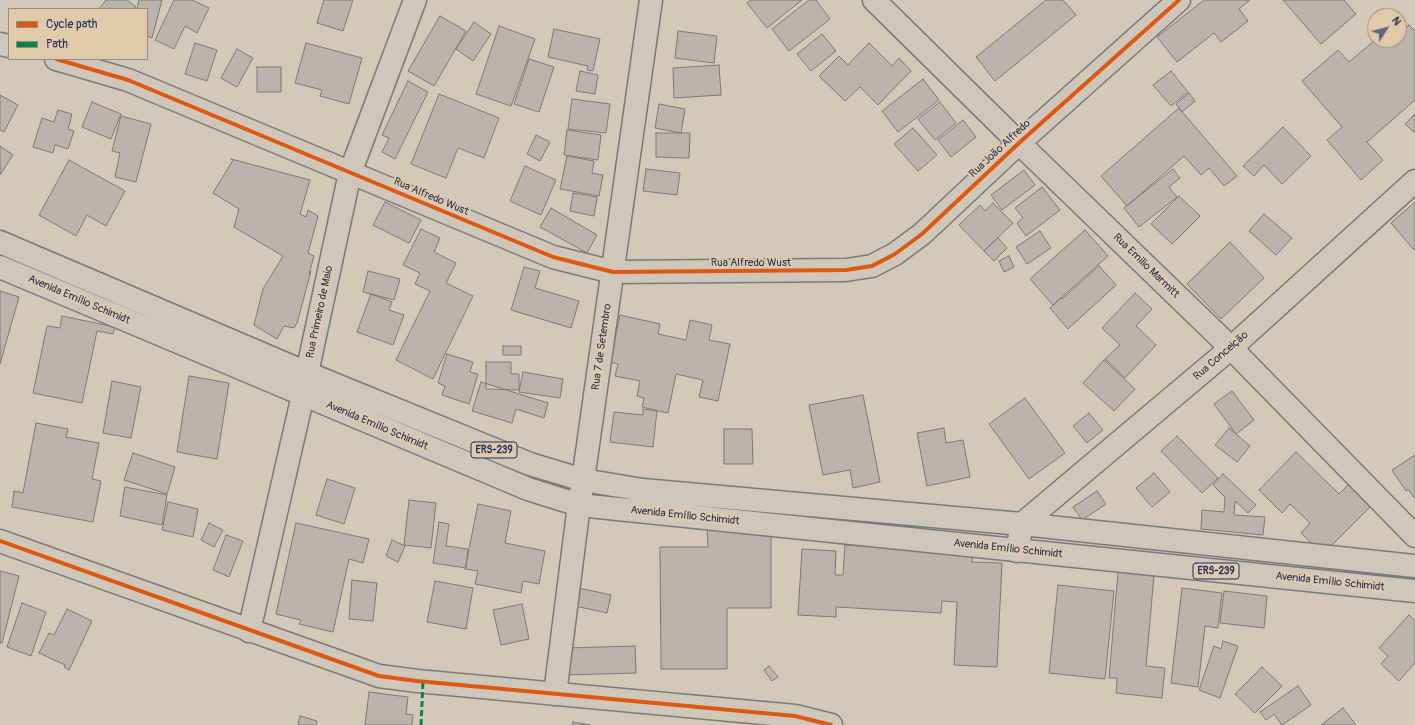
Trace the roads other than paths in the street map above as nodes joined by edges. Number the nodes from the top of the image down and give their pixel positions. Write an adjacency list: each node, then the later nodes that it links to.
1 (415, 0): 7 (street, Rua Primeiro de Maio)
2 (651, 0): 12 (street, Rua 7 de Setembro)
3 (874, 0): 6 (street, Rua Emilio Marmitt)
4 (1179, 0): 6 (street, Rua João Alfredo)
5 (59, 60): 7 (street, Rua Alfredo Wust)
6 (1019, 143): 11 (street, Rua João Alfredo); 13 (street, Rua Emilio Marmitt)
7 (350, 173): 12 (street, Rua Alfredo Wust); 14 (street, Rua Primeiro de Maio)
8 (1415, 181): 13 (street, Rua Conceição)
9 (0, 242): 14 (street, Avenida Emílio Schimidt / ERS-239)
10 (0, 267): 15 (street, Avenida Emílio Schimidt / ERS-239)
11 (815, 271): 12 (street, Rua Alfredo Wust)
12 (613, 272): 16 (street, Rua 7 de Setembro)
13 (1231, 348): 18 (street, Rua Conceição); 19 (street, Rua Emilio Marmitt)
14 (307, 373): 15 (street, Rua Primeiro de Maio); 16 (street, Avenida Emílio Schimidt / ERS-239)
15 (304, 395): 17 (street, Avenida Emílio Schimidt / ERS-239); 26 (street, Rua Primeiro de Maio)
16 (583, 480): 17 (street, Rua 7 de Setembro); 18 (street, Avenida Emílio Schimidt / ERS-239)
17 (579, 505): 21 (street, Avenida Emílio Schimidt / ERS-239); 27 (street, Rua 7 de Setembro)
18 (1022, 524): 21 (street); 22 (street, Avenida Emílio Schimidt / ERS-239)
19 (1415, 536)
20 (0, 541): 26 (street)
21 (1017, 550): 24 (street, Avenida Emílio Schimidt / ERS-239)
22 (1301, 554): 23 (street, Avenida Emílio Schimidt / ERS-239); 24 (street)
23 (1415, 566)
24 (1299, 579): 25 (street, Avenida Emílio Schimidt / ERS-239)
25 (1415, 591)
26 (249, 631): 27 (street)
27 (555, 694): 28 (street)
28 (831, 725)

